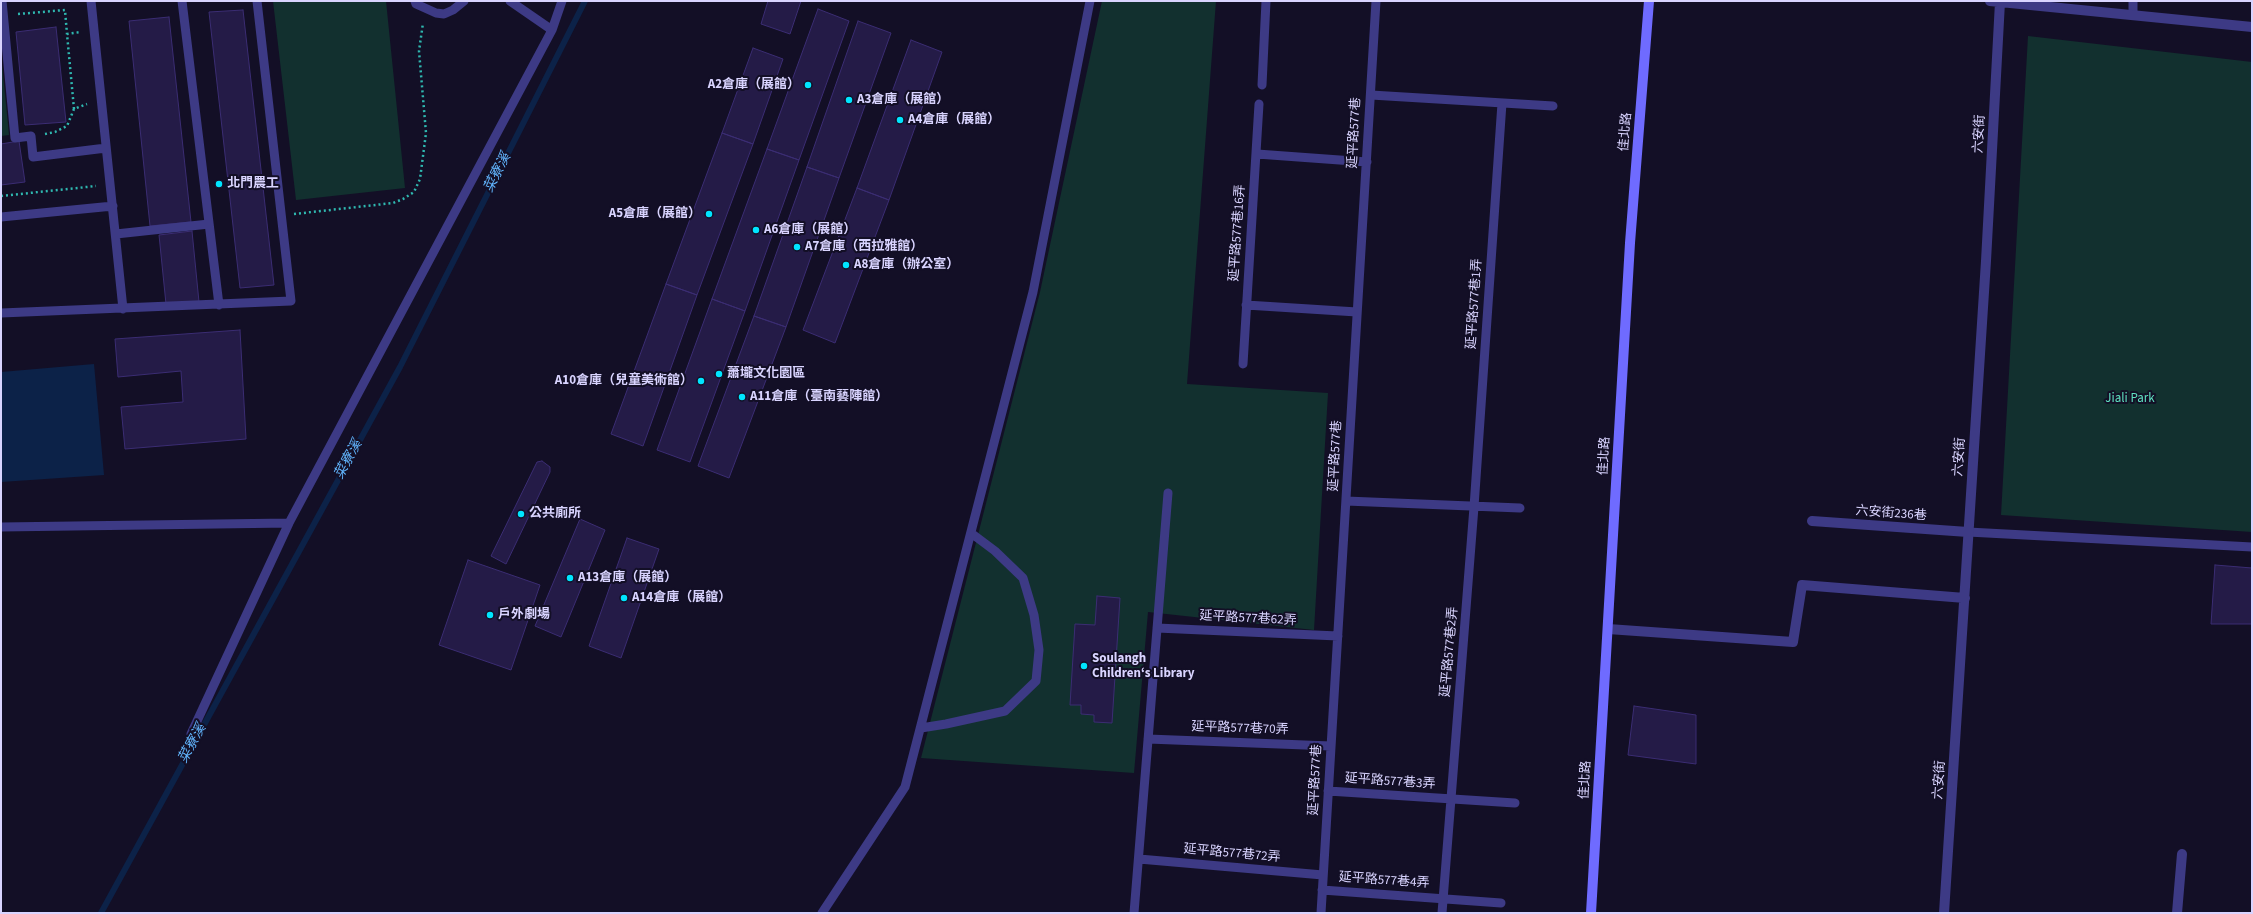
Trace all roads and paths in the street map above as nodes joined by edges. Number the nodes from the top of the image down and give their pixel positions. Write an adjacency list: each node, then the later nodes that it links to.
1 (2, 1): 16 (lane)
2 (91, 1): 19 (lane)
3 (182, 1): 38 (lane)
4 (257, 1): 36 (lane)
5 (415, 1): 15 (lane)
6 (464, 1): 15 (lane)
7 (510, 1): 20 (lane)
8 (562, 1): 20 (lane)
9 (1090, 1): 54 (lane)
10 (1266, 1): 22 (lane)
11 (1376, 1): 23 (lane, 延平路577巷)
12 (1649, 1): 58 (street, 佳北路)
13 (2133, 1): 17 (lane)
14 (1996, 2): 17 (street); 53 (street, 六安街)
15 (427, 9): 36 (path)
16 (3, 15): 21 (path); 29 (lane)
17 (2132, 15): 18 (street)
18 (2252, 27)
19 (94, 30): 21 (path); 24 (lane)
20 (552, 30): 51 (lane)
21 (67, 34): 28 (path)
22 (1262, 85)
23 (1371, 95): 25 (lane); 32 (lane, 延平路577巷)
24 (102, 102): 28 (path); 30 (lane)
25 (1502, 103): 27 (lane); 48 (lane, 延平路577巷1弄)
26 (1259, 104): 31 (lane, 延平路577巷16弄)
27 (1553, 106)
28 (74, 109): 29 (path)
29 (31, 136): 30 (lane)
30 (106, 148): 33 (lane)
31 (1257, 154): 32 (lane); 41 (lane, 延平路577巷16弄)
32 (1367, 162): 43 (lane, 延平路577巷)
33 (111, 184): 34 (path); 35 (lane)
34 (1, 196)
35 (113, 206): 37 (lane); 39 (lane)
36 (282, 215): 40 (lane)
37 (1, 217)
38 (209, 224): 39 (lane); 40 (lane)
39 (116, 234): 42 (lane)
40 (219, 305): 42 (lane)
41 (1246, 305): 43 (lane); 45 (lane, 延平路577巷16弄)
42 (124, 309): 44 (lane)
43 (1357, 312): 47 (lane, 延平路577巷)
44 (1, 313)
45 (1243, 364)
46 (1168, 493): 57 (lane)
47 (1346, 501): 48 (lane); 59 (lane, 延平路577巷)
48 (1474, 507): 49 (lane); 65 (lane, 延平路577巷2弄)
49 (1520, 508)
50 (1812, 521): 53 (street, 六安街236巷)
51 (289, 523): 52 (lane); 61 (lane)
52 (1, 527)
53 (1968, 532): 55 (lane); 56 (street, 六安街)
54 (971, 533): 60 (lane); 60 (lane)
55 (2252, 547)
56 (1965, 598): 58 (street); 78 (street, 六安街)
57 (1157, 628): 59 (lane, 延平路577巷62弄); 62 (lane)
58 (1608, 629): 77 (street, 佳北路)
59 (1338, 636): 63 (lane, 延平路577巷)
60 (921, 728): 73 (lane)
61 (190, 734)
62 (1148, 739): 63 (lane, 延平路577巷70弄); 68 (lane)
63 (1331, 746): 64 (lane, 延平路577巷)
64 (1328, 791): 65 (lane, 延平路577巷3弄); 69 (lane, 延平路577巷)
65 (1451, 798): 66 (lane, 延平路577巷3弄); 71 (lane, 延平路577巷3弄)
66 (1515, 804)
67 (2182, 854): 79 (street)
68 (1139, 859): 69 (lane, 延平路577巷72弄); 74 (lane)
69 (1323, 875): 70 (lane, 延平路577巷)
70 (1322, 890): 71 (lane, 延平路577巷4弄); 75 (lane, 延平路577巷)
71 (1443, 898): 72 (lane, 延平路577巷4弄); 76 (lane, 延平路577巷4弄)
72 (1501, 903)
73 (822, 913)
74 (1134, 913)
75 (1321, 913)
76 (1442, 913)
77 (1591, 913)
78 (1944, 913)
79 (2177, 913)

